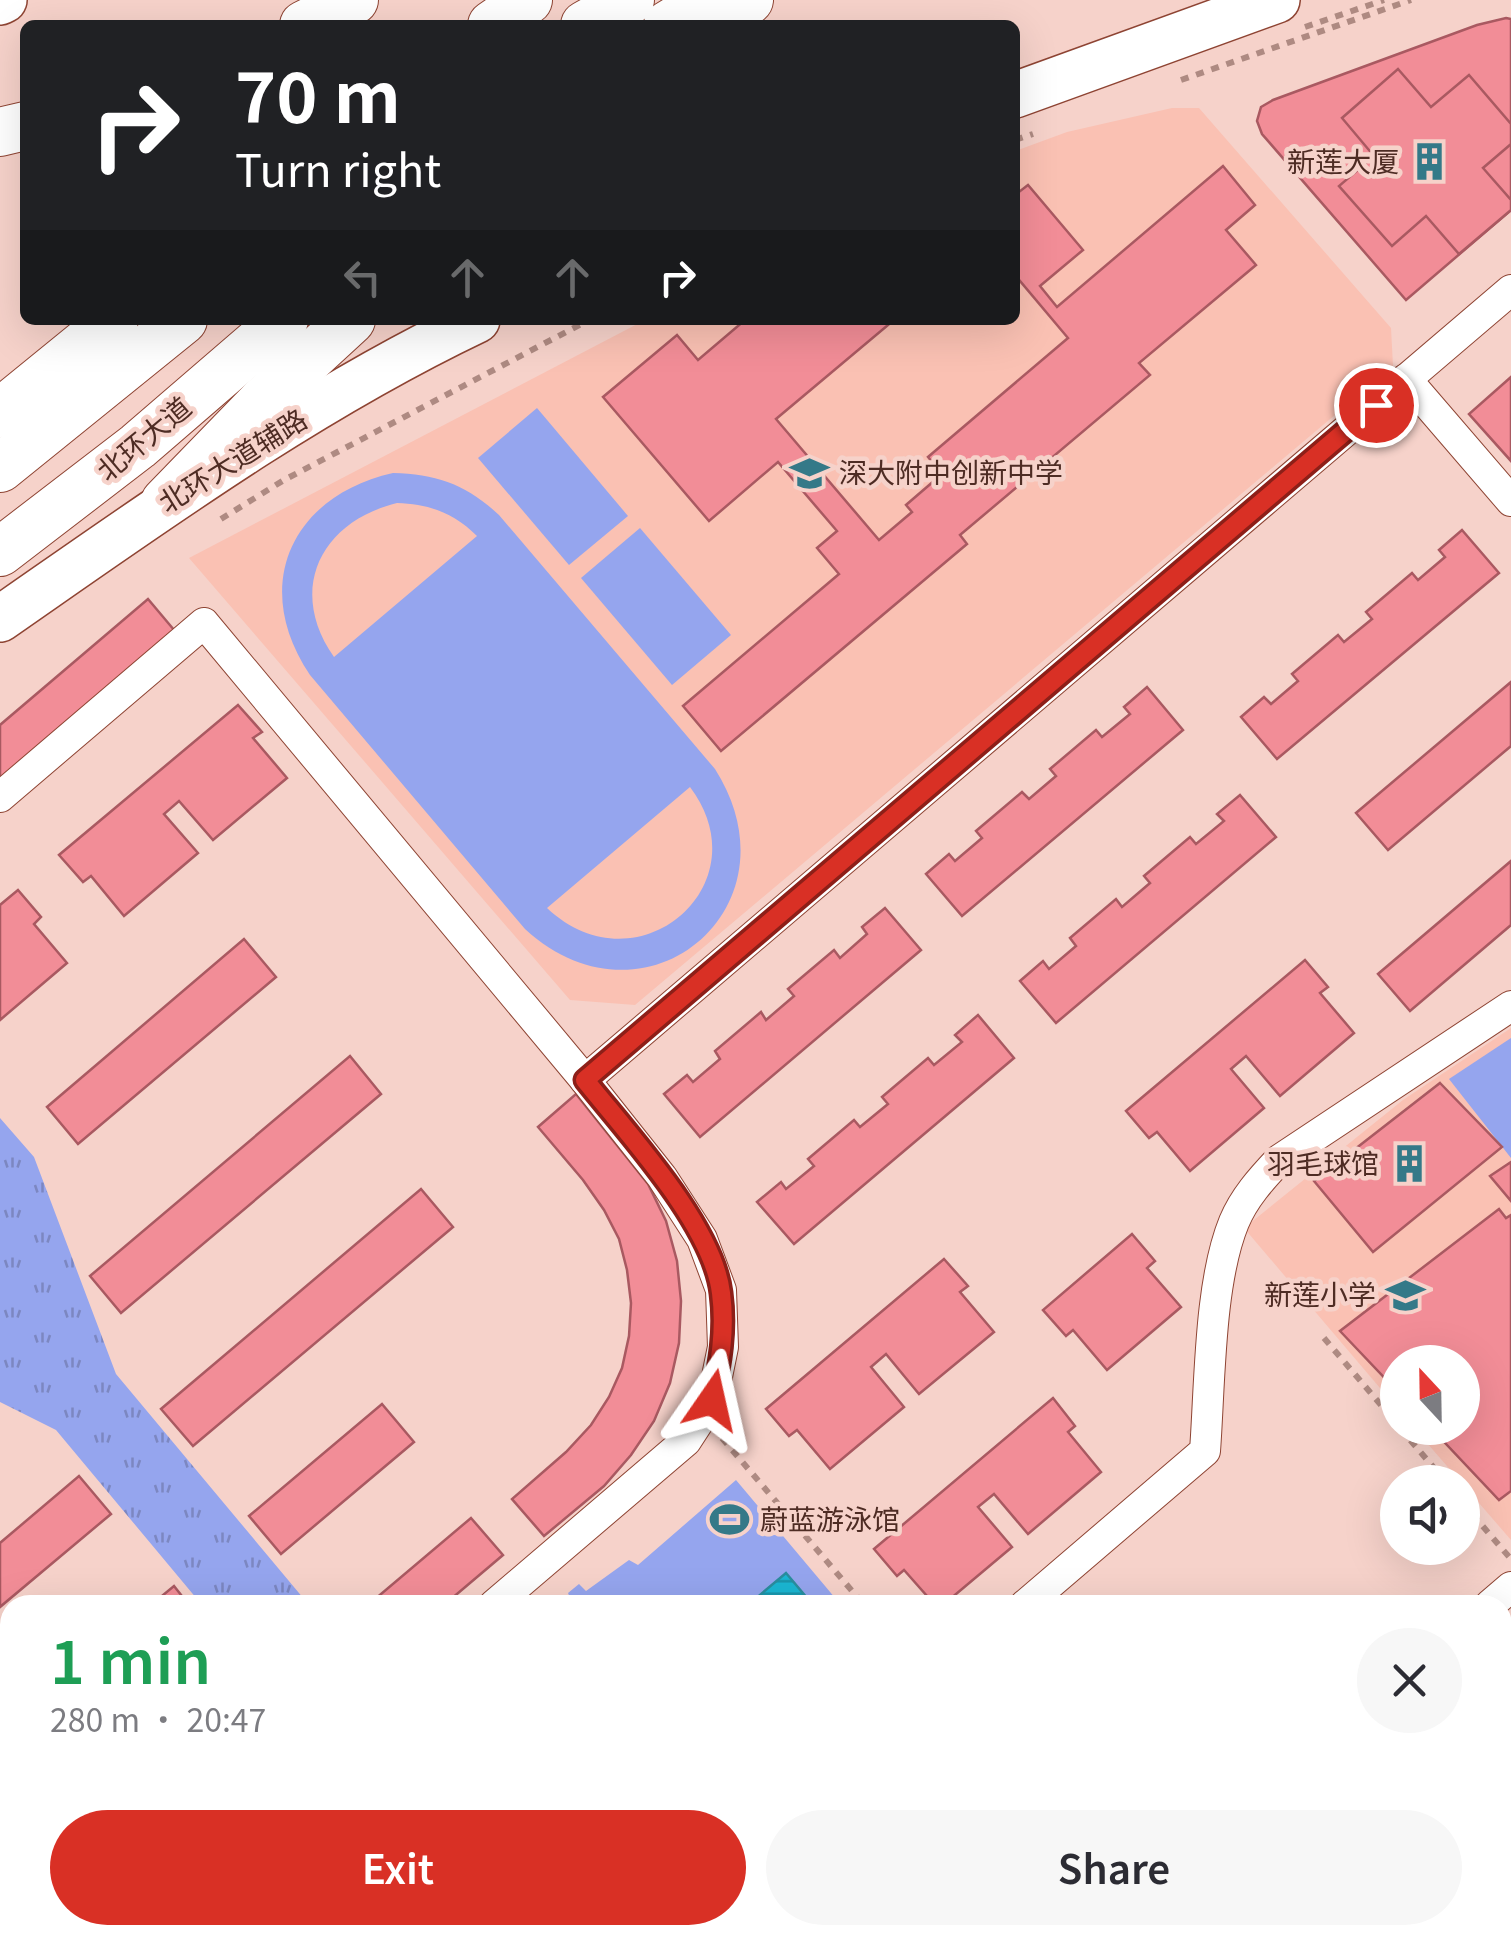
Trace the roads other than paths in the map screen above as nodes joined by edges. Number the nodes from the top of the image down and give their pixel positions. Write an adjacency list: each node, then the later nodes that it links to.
1 (354, 0): 7 (highway)
2 (528, 0): 8 (highway)
3 (630, 0): 9 (highway)
4 (708, 0): 10 (highway)
5 (749, 0): 11 (highway)
6 (1277, 0): 12 (main road)
7 (314, 20)
8 (499, 20)
9 (595, 20)
10 (676, 20)
11 (725, 20)
12 (1020, 93)
13 (1511, 290): 19 (street)
14 (108, 325): 20 (highway)
15 (177, 325): 21 (highway)
16 (278, 325): 24 (highway, 北环大道)
17 (346, 325): 23 (highway)
18 (466, 325): 23 (main road, 北环大道辅路)
19 (1406, 379): 22 (street); 28 (street)
20 (0, 413)
21 (0, 468)
22 (1511, 501)
23 (166, 502): 25 (main road, 北环大道辅路)
24 (0, 552)
25 (0, 620)
26 (0, 797): 28 (street)
27 (1511, 1006): 30 (street)
28 (585, 1080): 29 (street)
29 (506, 1595)
30 (1037, 1595)

